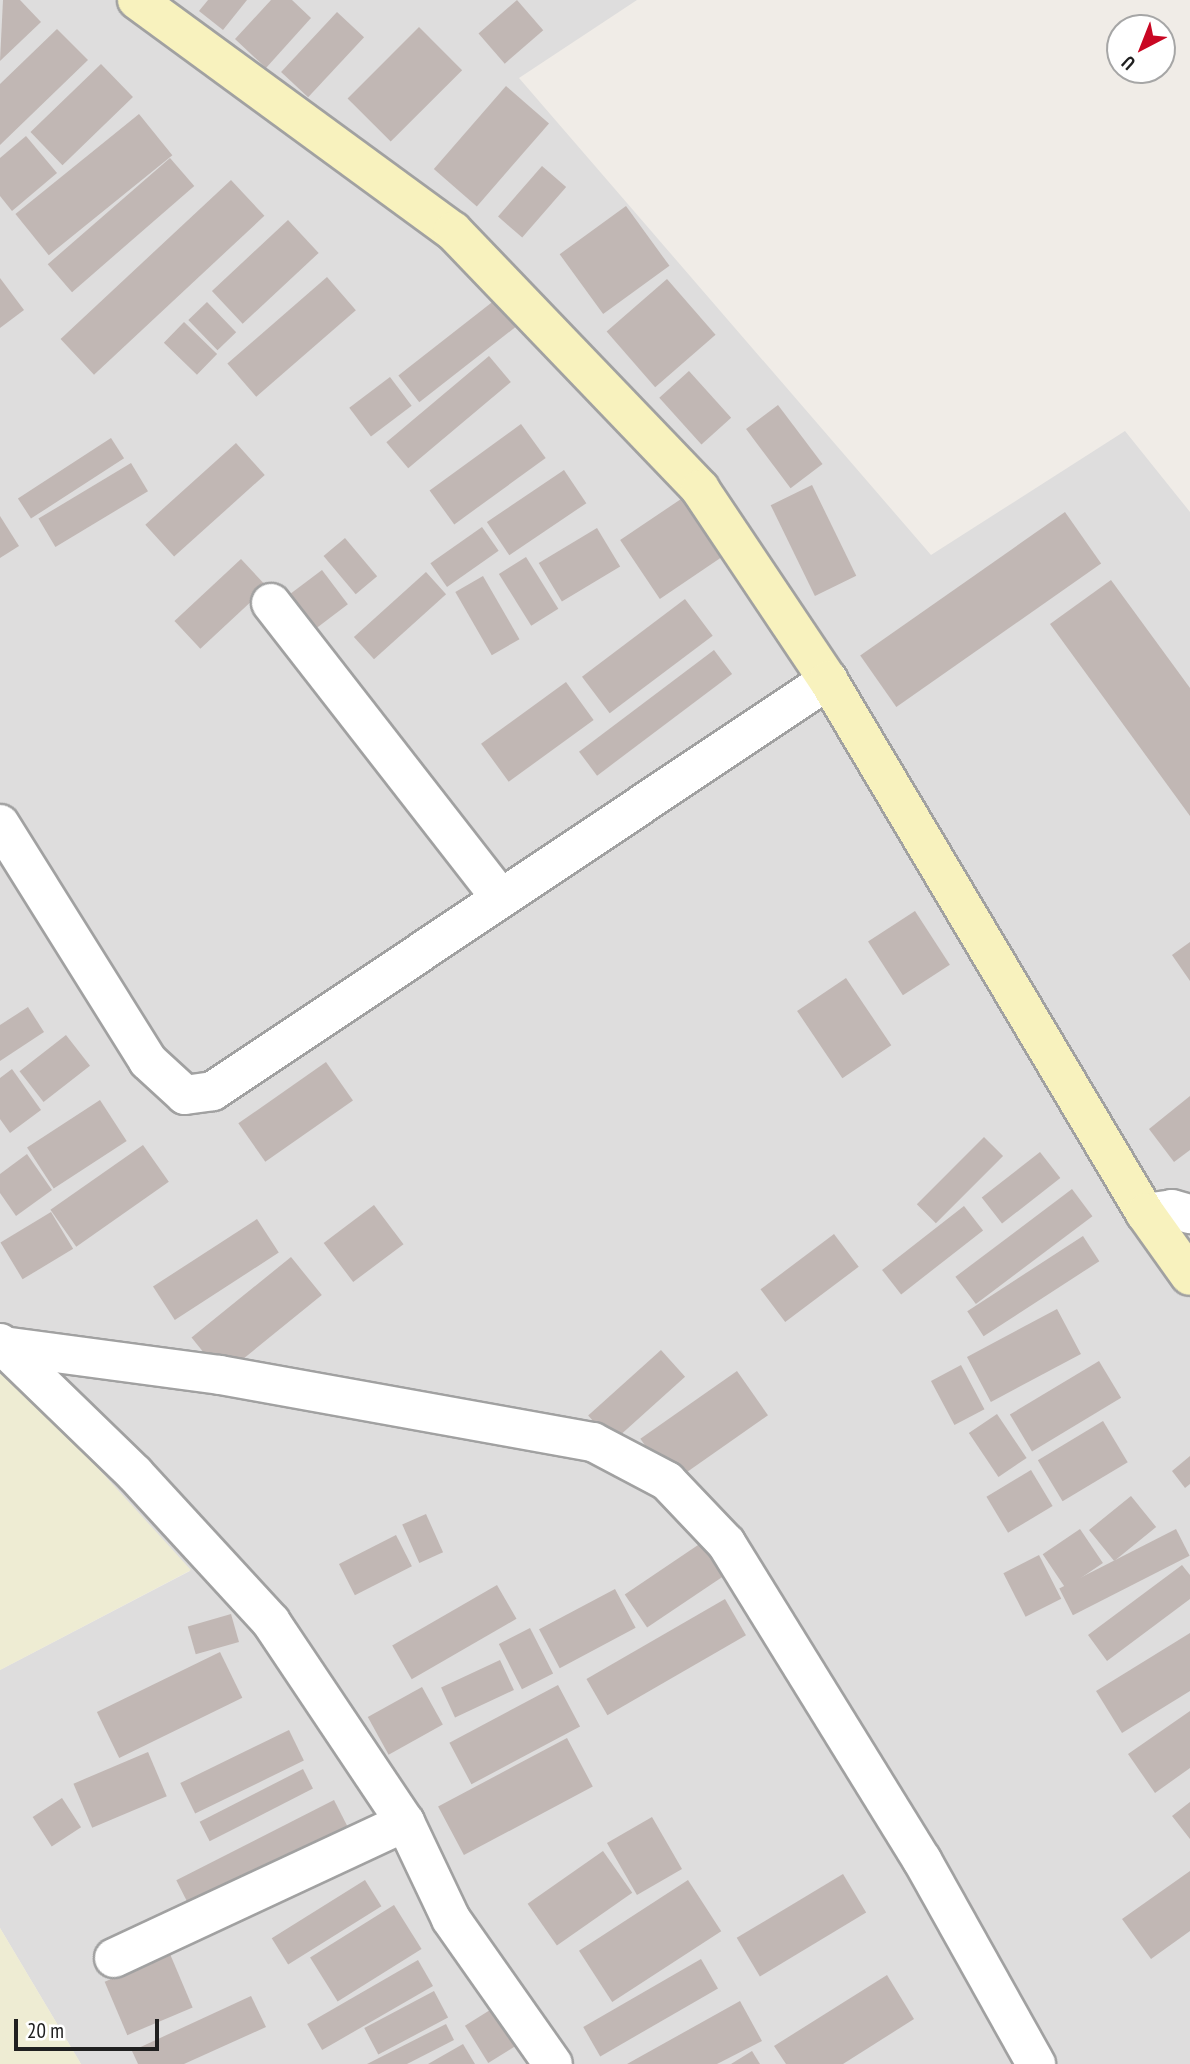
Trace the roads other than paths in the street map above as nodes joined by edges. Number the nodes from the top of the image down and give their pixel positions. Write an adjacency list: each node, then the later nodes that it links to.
1 (137, 0): 3 (street)
2 (271, 603): 5 (street)
3 (828, 680): 5 (street); 6 (street)
4 (0, 824): 5 (street)
5 (501, 898)
6 (1145, 1213): 7 (street); 8 (street)
7 (1190, 1214)
8 (1190, 1276)
9 (2, 1344): 10 (street); 13 (street)
10 (405, 1822): 11 (street); 12 (street)
11 (114, 1958)
12 (553, 2064)
13 (1036, 2064)

